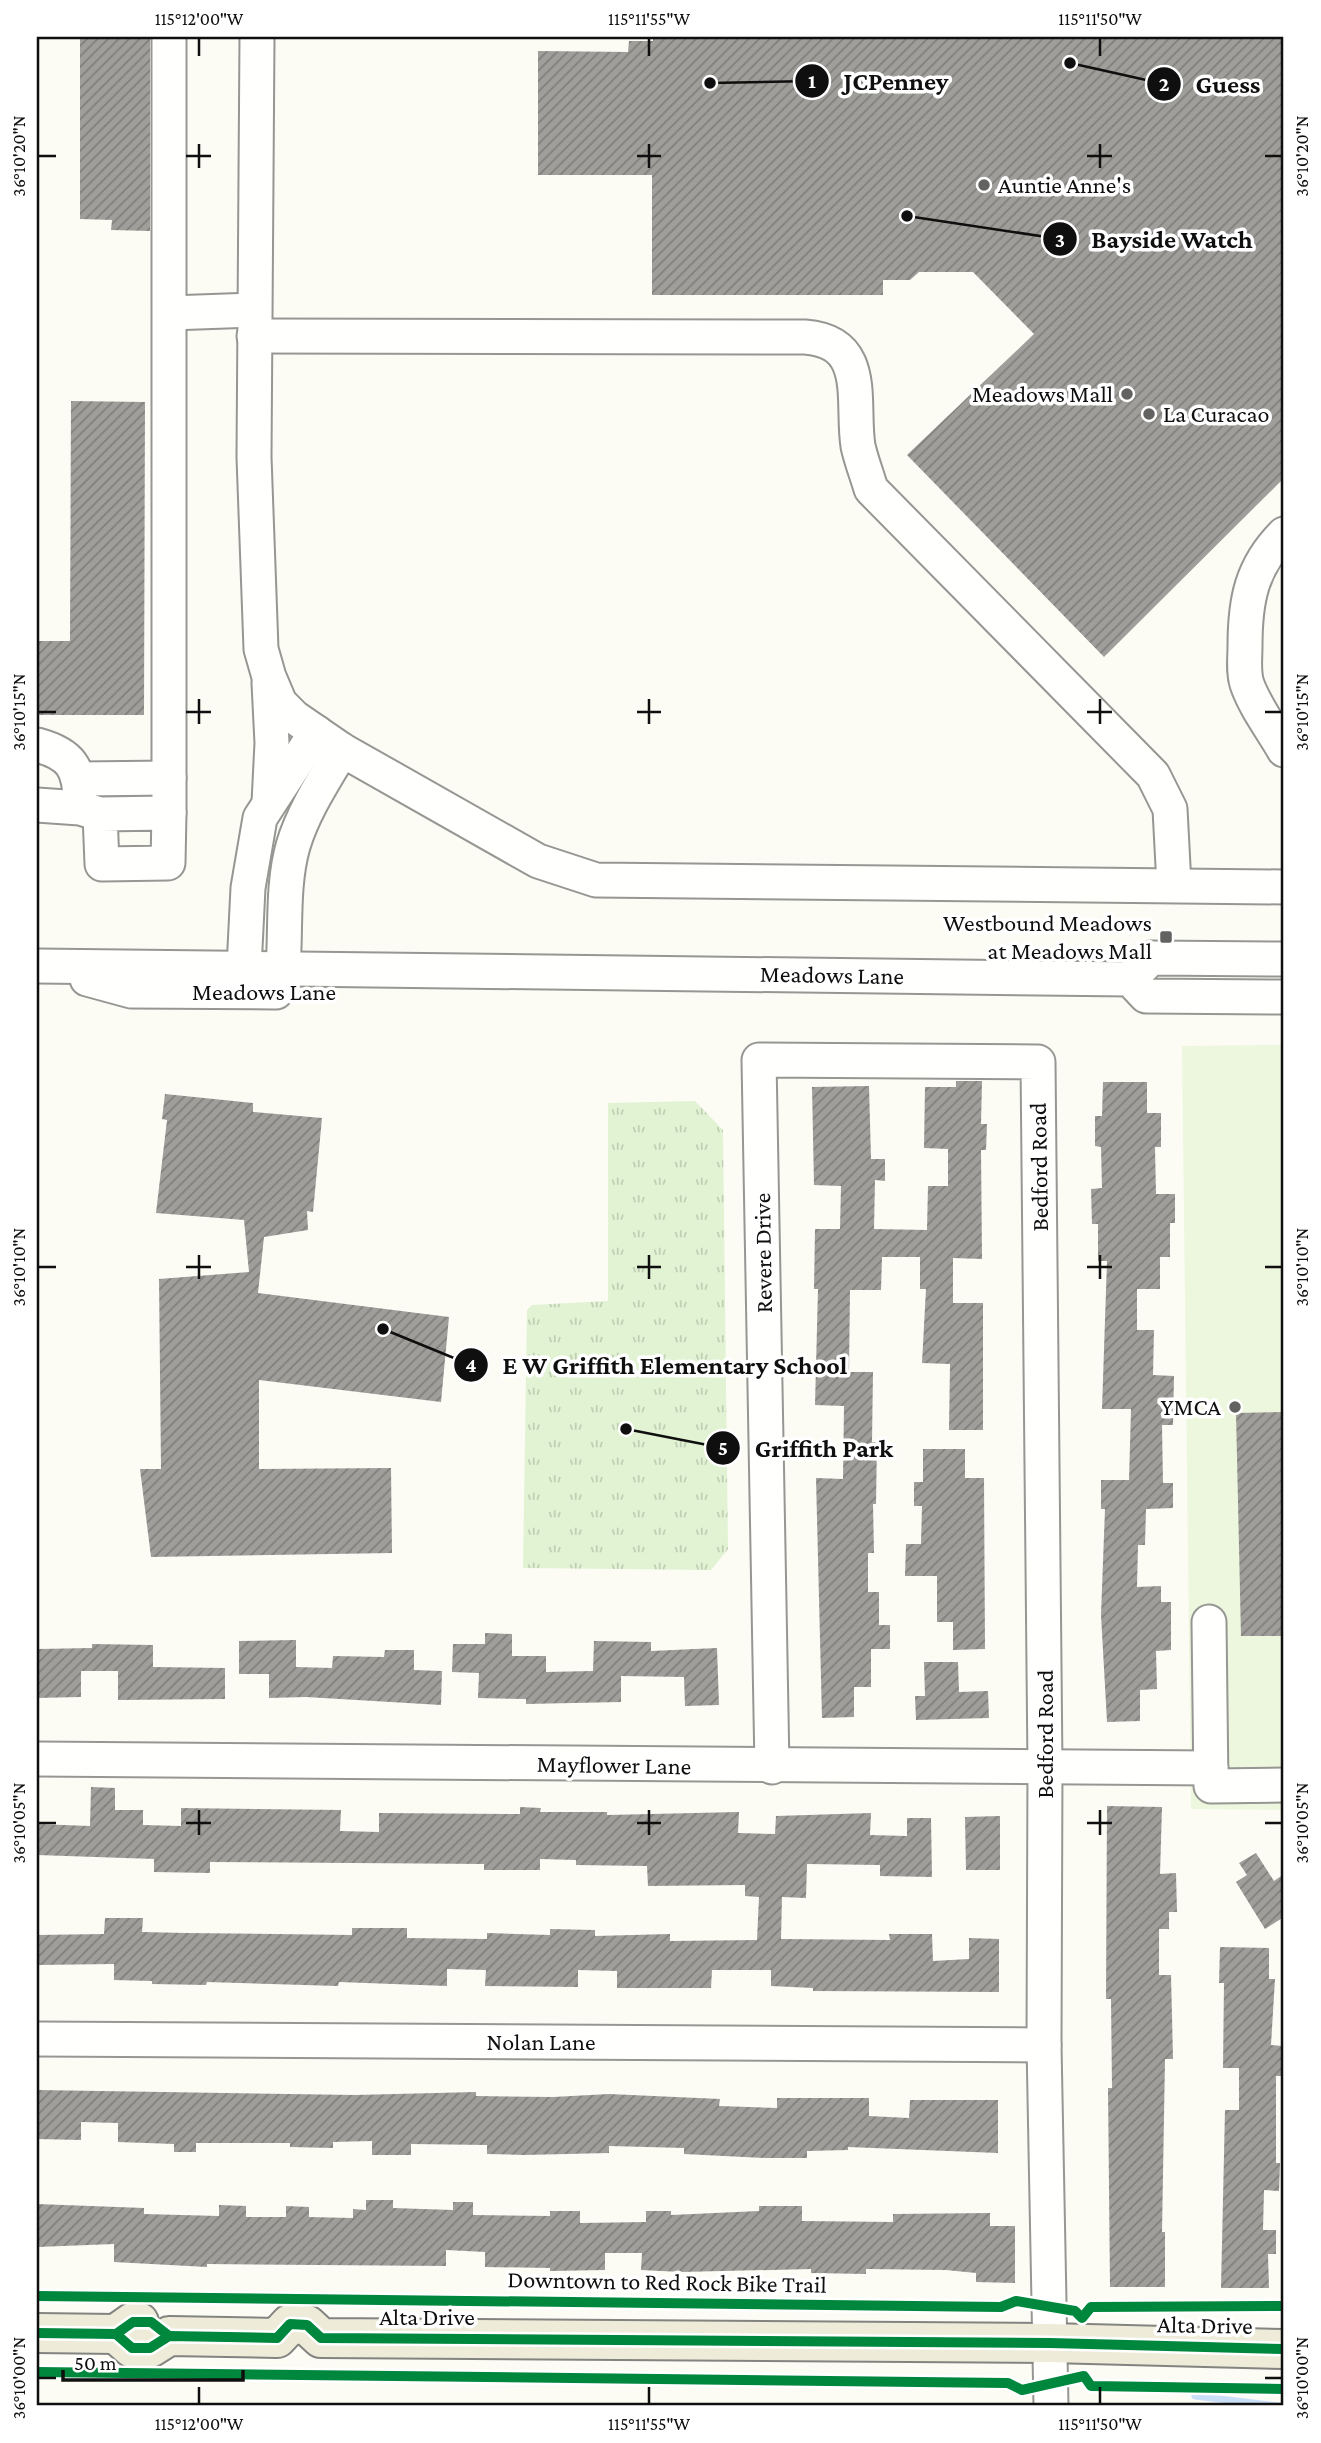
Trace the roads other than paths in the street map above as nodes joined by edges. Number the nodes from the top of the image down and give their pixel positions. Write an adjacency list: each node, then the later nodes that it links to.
1 (169, 37): 3 (street)
2 (257, 37): 4 (street)
3 (170, 313): 4 (street); 10 (street)
4 (254, 323): 6 (street); 15 (street)
5 (1284, 534): 9 (street)
6 (269, 677): 7 (street); 12 (street)
7 (329, 741): 12 (street); 15 (street); 20 (street)
8 (37, 745): 11 (street)
9 (1284, 750)
10 (169, 778): 11 (street); 14 (street)
11 (87, 800): 13 (street); 14 (street); 14 (street)
12 (269, 803): 19 (street)
13 (37, 804)
14 (169, 813)
15 (1174, 885): 16 (street)
16 (1284, 887)
17 (1284, 959): 22 (street)
18 (37, 966): 19 (street, Meadows Lane); 21 (street, Meadows Lane)
19 (244, 968): 20 (street, Meadows Lane)
20 (283, 969): 21 (street, Meadows Lane)
21 (534, 971): 22 (street, Meadows Lane)
22 (1130, 979): 23 (street)
23 (1284, 997)
24 (1038, 1062): 27 (street, Bedford Road); 28 (street, Revere Drive)
25 (1209, 1622): 29 (street)
26 (37, 1759): 28 (street, Mayflower Lane)
27 (1045, 1766): 28 (street, Mayflower Lane); 29 (street, Mayflower Lane); 32 (street, Bedford Road)
28 (772, 1767)
29 (1200, 1768): 30 (street)
30 (1284, 1785)
31 (37, 2039): 32 (street, Nolan Lane)
32 (1044, 2045): 34 (street, Bedford Road)
33 (37, 2333): 34 (main road, Alta Drive)
34 (1050, 2343): 35 (main road, Alta Drive); 36 (street, Bedford Road)
35 (1284, 2348)
36 (1051, 2406)

